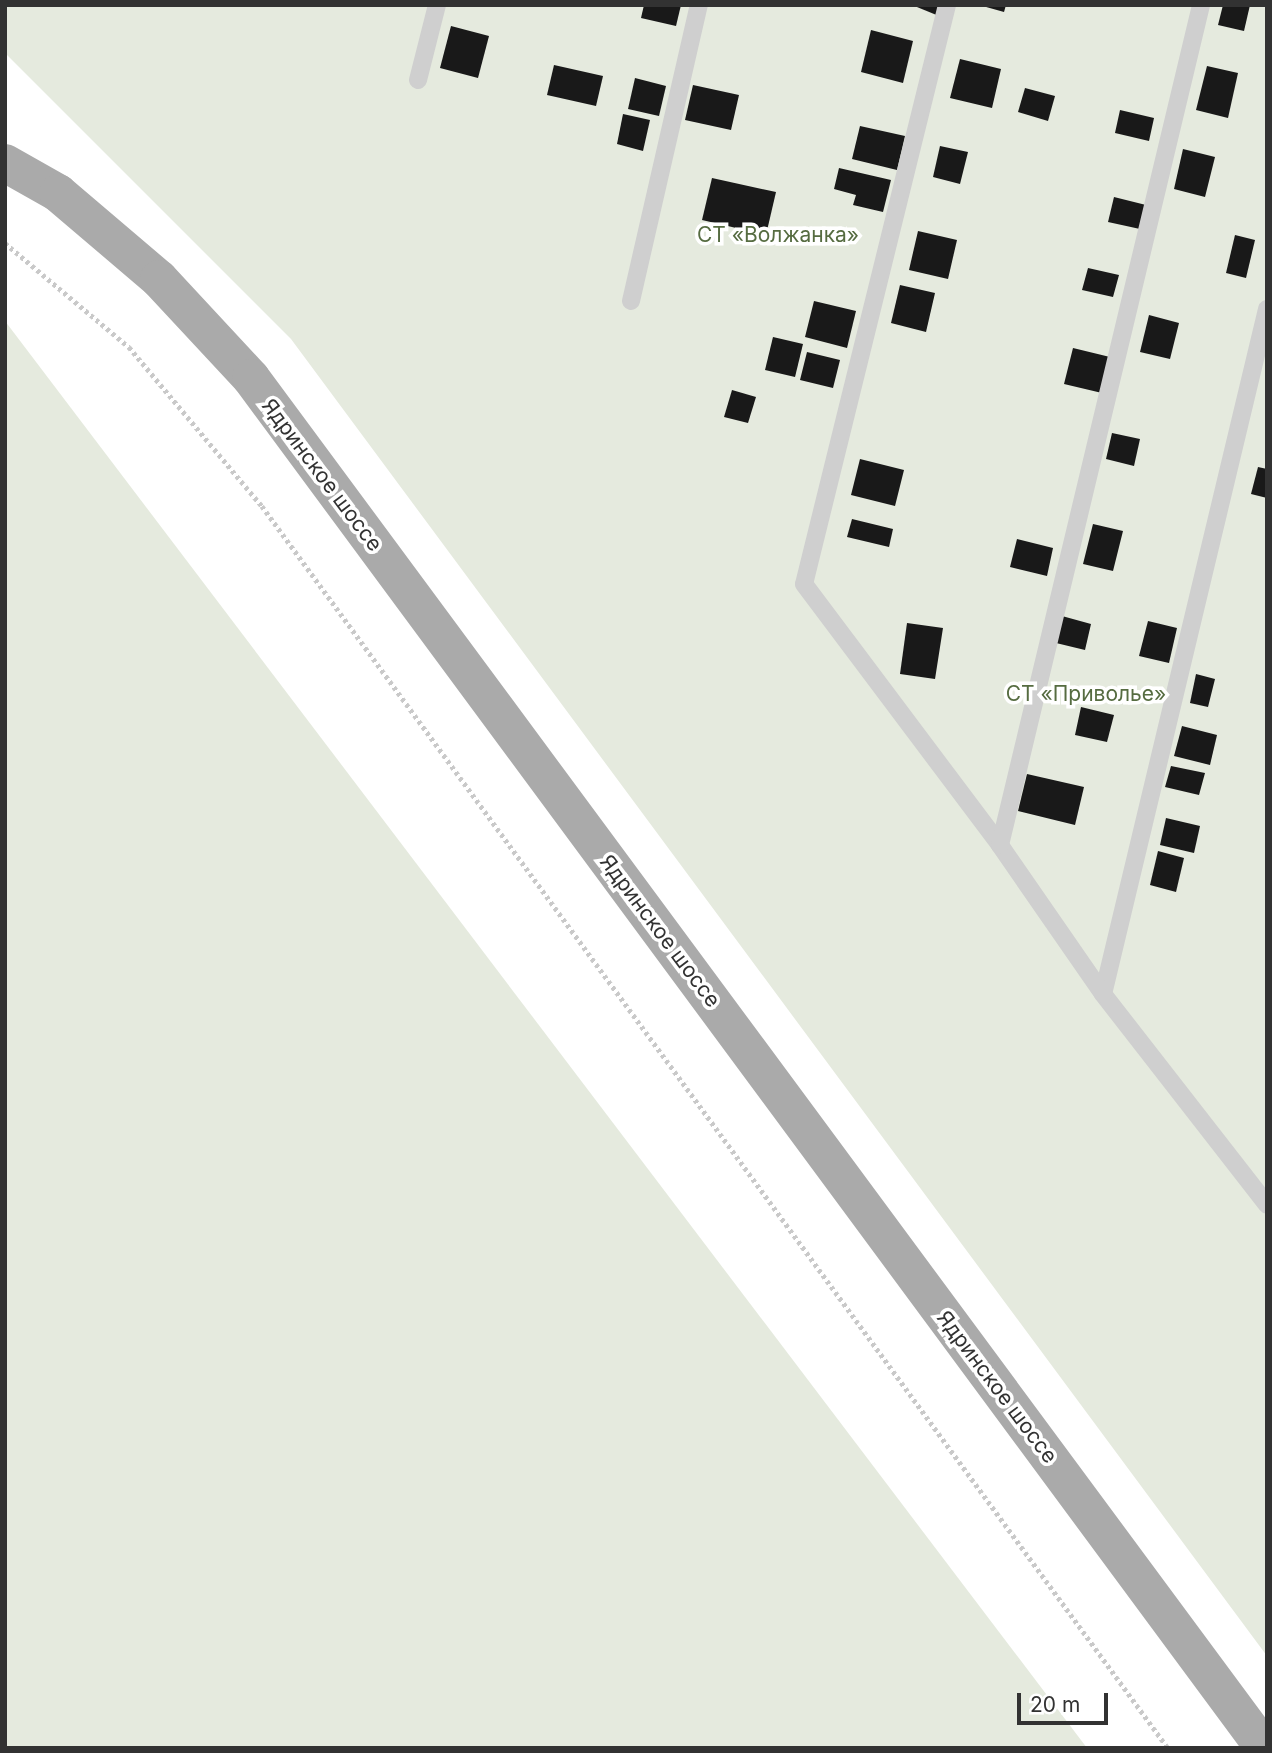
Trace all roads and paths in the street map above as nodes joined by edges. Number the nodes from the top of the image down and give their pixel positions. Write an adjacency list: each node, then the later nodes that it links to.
1 (437, 5): 5 (lane)
2 (699, 5): 8 (lane)
3 (947, 5): 10 (lane)
4 (1201, 5): 10 (lane)
5 (418, 80)
6 (5, 163): 14 (main road, Ядринское шоссе)
7 (5, 243): 13 (path)
8 (631, 301)
9 (1267, 309): 11 (lane)
10 (1000, 845): 11 (lane)
11 (1103, 994): 12 (lane)
12 (1267, 1206)
13 (1168, 1748)
14 (1265, 1748)

